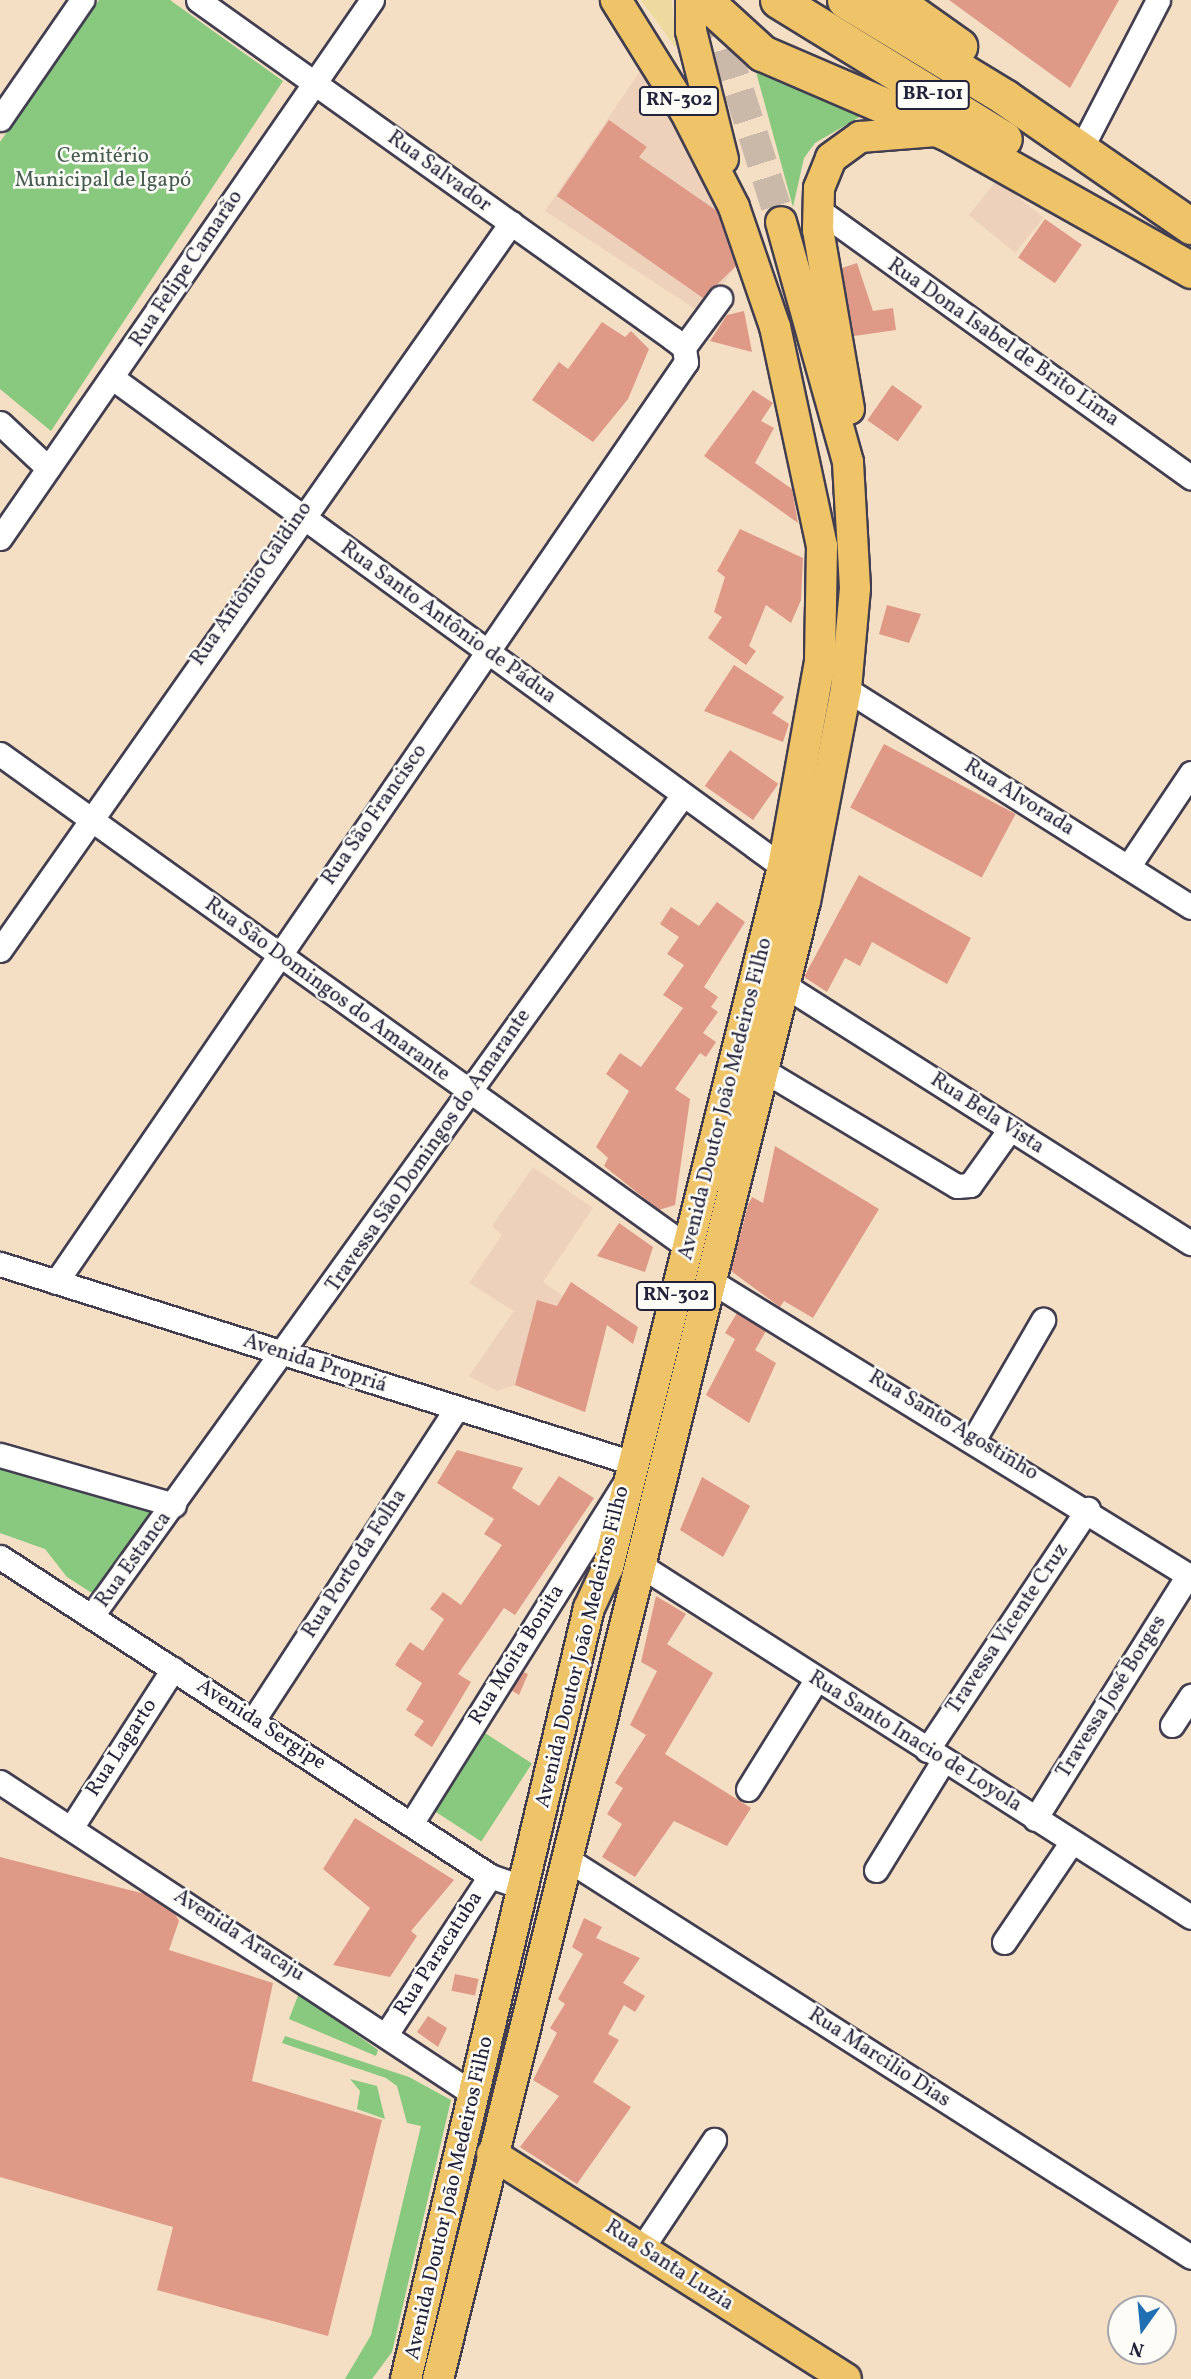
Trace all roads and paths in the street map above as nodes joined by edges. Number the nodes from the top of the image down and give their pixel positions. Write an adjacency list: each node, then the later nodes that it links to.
1 (82, 0): 12 (street)
2 (198, 0): 11 (street, Rua Salvador)
3 (372, 0): 11 (street, Rua Felipe Camarão)
4 (616, 0): 15 (main road, Avenida Doutor João Medeiros Filho / RN-302)
5 (691, 0): 15 (main road)
6 (704, 0): 13 (highway)
7 (778, 0): 21 (highway, BR-101)
8 (845, 0): 20 (highway, BR-101)
9 (894, 0): 14 (highway)
10 (1158, 0): 14 (street)
11 (313, 81): 19 (street, Rua Salvador); 25 (street, Rua Felipe Camarão)
12 (0, 119)
13 (948, 133): 16 (main road); 22 (highway)
14 (1087, 137): 17 (highway)
15 (734, 208): 38 (main road, Avenida Doutor João Medeiros Filho / RN-302)
16 (816, 208): 27 (main road); 29 (street, Rua Dona Isabel de Brito Lima)
17 (1191, 215)
18 (781, 222): 27 (main road, Avenida Doutor João Medeiros Filho / RN-302)
19 (511, 223): 24 (street, Rua Salvador); 30 (street, Rua Antônio Galdino)
20 (1191, 226)
21 (1191, 262)
22 (1191, 270)
23 (720, 299): 24 (street, Rua São Francisco)
24 (682, 346): 32 (street, Rua São Francisco)
25 (114, 379): 28 (street, Rua Felipe Camarão); 30 (street, Rua Santo Antônio de Pádua)
26 (0, 423): 28 (street)
27 (848, 462): 33 (main road, Avenida Doutor João Medeiros Filho / RN-302)
28 (48, 468): 31 (street, Rua Felipe Camarão)
29 (1191, 477)
30 (300, 517): 32 (street, Rua Santo Antônio de Pádua); 37 (street, Rua Antônio Galdino)
31 (0, 538)
32 (489, 650): 36 (street, Rua Santo Antônio de Pádua); 42 (street, Rua São Francisco)
33 (846, 689): 39 (street, Rua Alvorada); 43 (main road, Avenida Doutor João Medeiros Filho / RN-302)
34 (0, 754): 37 (street, Rua São Domingos do Amarante)
35 (1191, 773): 39 (street)
36 (682, 796): 38 (street, Rua Santo Antônio de Pádua); 45 (street, Travessa São Domingos do Amarante)
37 (88, 817): 41 (street, Rua Antônio Galdino); 42 (street, Rua São Domingos do Amarante)
38 (783, 867): 48 (main road, Avenida Doutor João Medeiros Filho / RN-302)
39 (1128, 867): 40 (street, Rua Alvorada)
40 (1191, 908)
41 (0, 950)
42 (279, 955): 45 (street, Rua São Domingos do Amarante); 51 (street, Rua São Francisco)
43 (784, 985): 44 (main road, Avenida Doutor João Medeiros Filho / RN-302); 46 (street, Rua Bela Vista)
44 (763, 1070): 46 (street); 50 (main road, Avenida Doutor João Medeiros Filho / RN-302)
45 (472, 1095): 48 (street, Rua São Domingos do Amarante); 53 (street, Travessa São Domingos do Amarante)
46 (1010, 1129): 47 (street, Rua Bela Vista)
47 (1191, 1243)
48 (689, 1248): 57 (main road, Avenida Doutor João Medeiros Filho / RN-302)
49 (0, 1264): 51 (street, Avenida Propriá)
50 (711, 1281): 55 (street, Rua Santo Agostinho); 61 (main road, Avenida Doutor João Medeiros Filho / RN-302)
51 (56, 1282): 53 (street, Avenida Propriá)
52 (1043, 1320): 55 (street)
53 (286, 1355): 54 (street, Avenida Propriá); 58 (street, Travessa São Domingos do Amarante)
54 (456, 1409): 57 (street, Avenida Propriá); 69 (street, Rua Porto da Folha)
55 (974, 1439): 59 (street, Rua Santo Agostinho)
56 (0, 1455): 58 (street)
57 (627, 1474): 62 (main road, Avenida Doutor João Medeiros Filho / RN-302); 76 (street, Rua Moita Bonita)
58 (174, 1505): 64 (street, Rua Estanca)
59 (1088, 1509): 63 (street, Rua Santo Agostinho); 72 (street, Travessa Vicente Cruz)
60 (3, 1564): 64 (street, Avenida Sergipe)
61 (640, 1565): 66 (street, Rua Santo Inacio de Loyola); 68 (main road, Avenida Doutor João Medeiros Filho / RN-302)
62 (608, 1567): 68 (main road); 70 (main road, Avenida Doutor João Medeiros Filho / RN-302)
63 (1190, 1576): 75 (street, Travessa José Borges)
64 (93, 1615): 65 (street, Avenida Sergipe)
65 (173, 1669): 69 (street, Avenida Sergipe); 77 (street, Rua Lagarto)
66 (816, 1680): 72 (street, Rua Santo Inacio de Loyola); 74 (street)
67 (1191, 1696): 71 (street)
68 (604, 1701): 79 (main road, Avenida Doutor João Medeiros Filho / RN-302)
69 (254, 1719): 76 (street, Avenida Sergipe)
70 (560, 1726): 79 (main road); 82 (main road, Avenida Doutor João Medeiros Filho / RN-302)
71 (1172, 1726)
72 (935, 1755): 75 (street, Rua Santo Inacio de Loyola); 80 (street, Travessa Vicente Cruz)
73 (0, 1782): 77 (street, Avenida Aracaju)
74 (748, 1789)
75 (1035, 1819): 78 (street, Rua Santo Inacio de Loyola)
76 (411, 1824): 81 (street, Avenida Sergipe)
77 (71, 1828): 85 (street, Avenida Aracaju)
78 (1071, 1843): 83 (street, Rua Santo Inacio de Loyola); 84 (street)
79 (567, 1859): 88 (main road, Avenida Doutor João Medeiros Filho / RN-302); 90 (street, Rua Marcilio Dias)
80 (876, 1870)
81 (490, 1876): 82 (street, Avenida Sergipe); 85 (street, Rua Paracatuba)
82 (525, 1888): 86 (main road, Avenida Doutor João Medeiros Filho / RN-302)
83 (1191, 1917)
84 (1004, 1942)
85 (387, 2033): 86 (street, Avenida Aracaju)
86 (475, 2095): 91 (main road, Avenida Doutor João Medeiros Filho / RN-302)
87 (714, 2140): 89 (street)
88 (492, 2154): 89 (main road, Rua Santa Luzia); 92 (main road, Avenida Doutor João Medeiros Filho / RN-302)
89 (642, 2248): 93 (main road, Rua Santa Luzia)
90 (1191, 2257)
91 (406, 2379)
92 (438, 2379)
93 (846, 2379)

